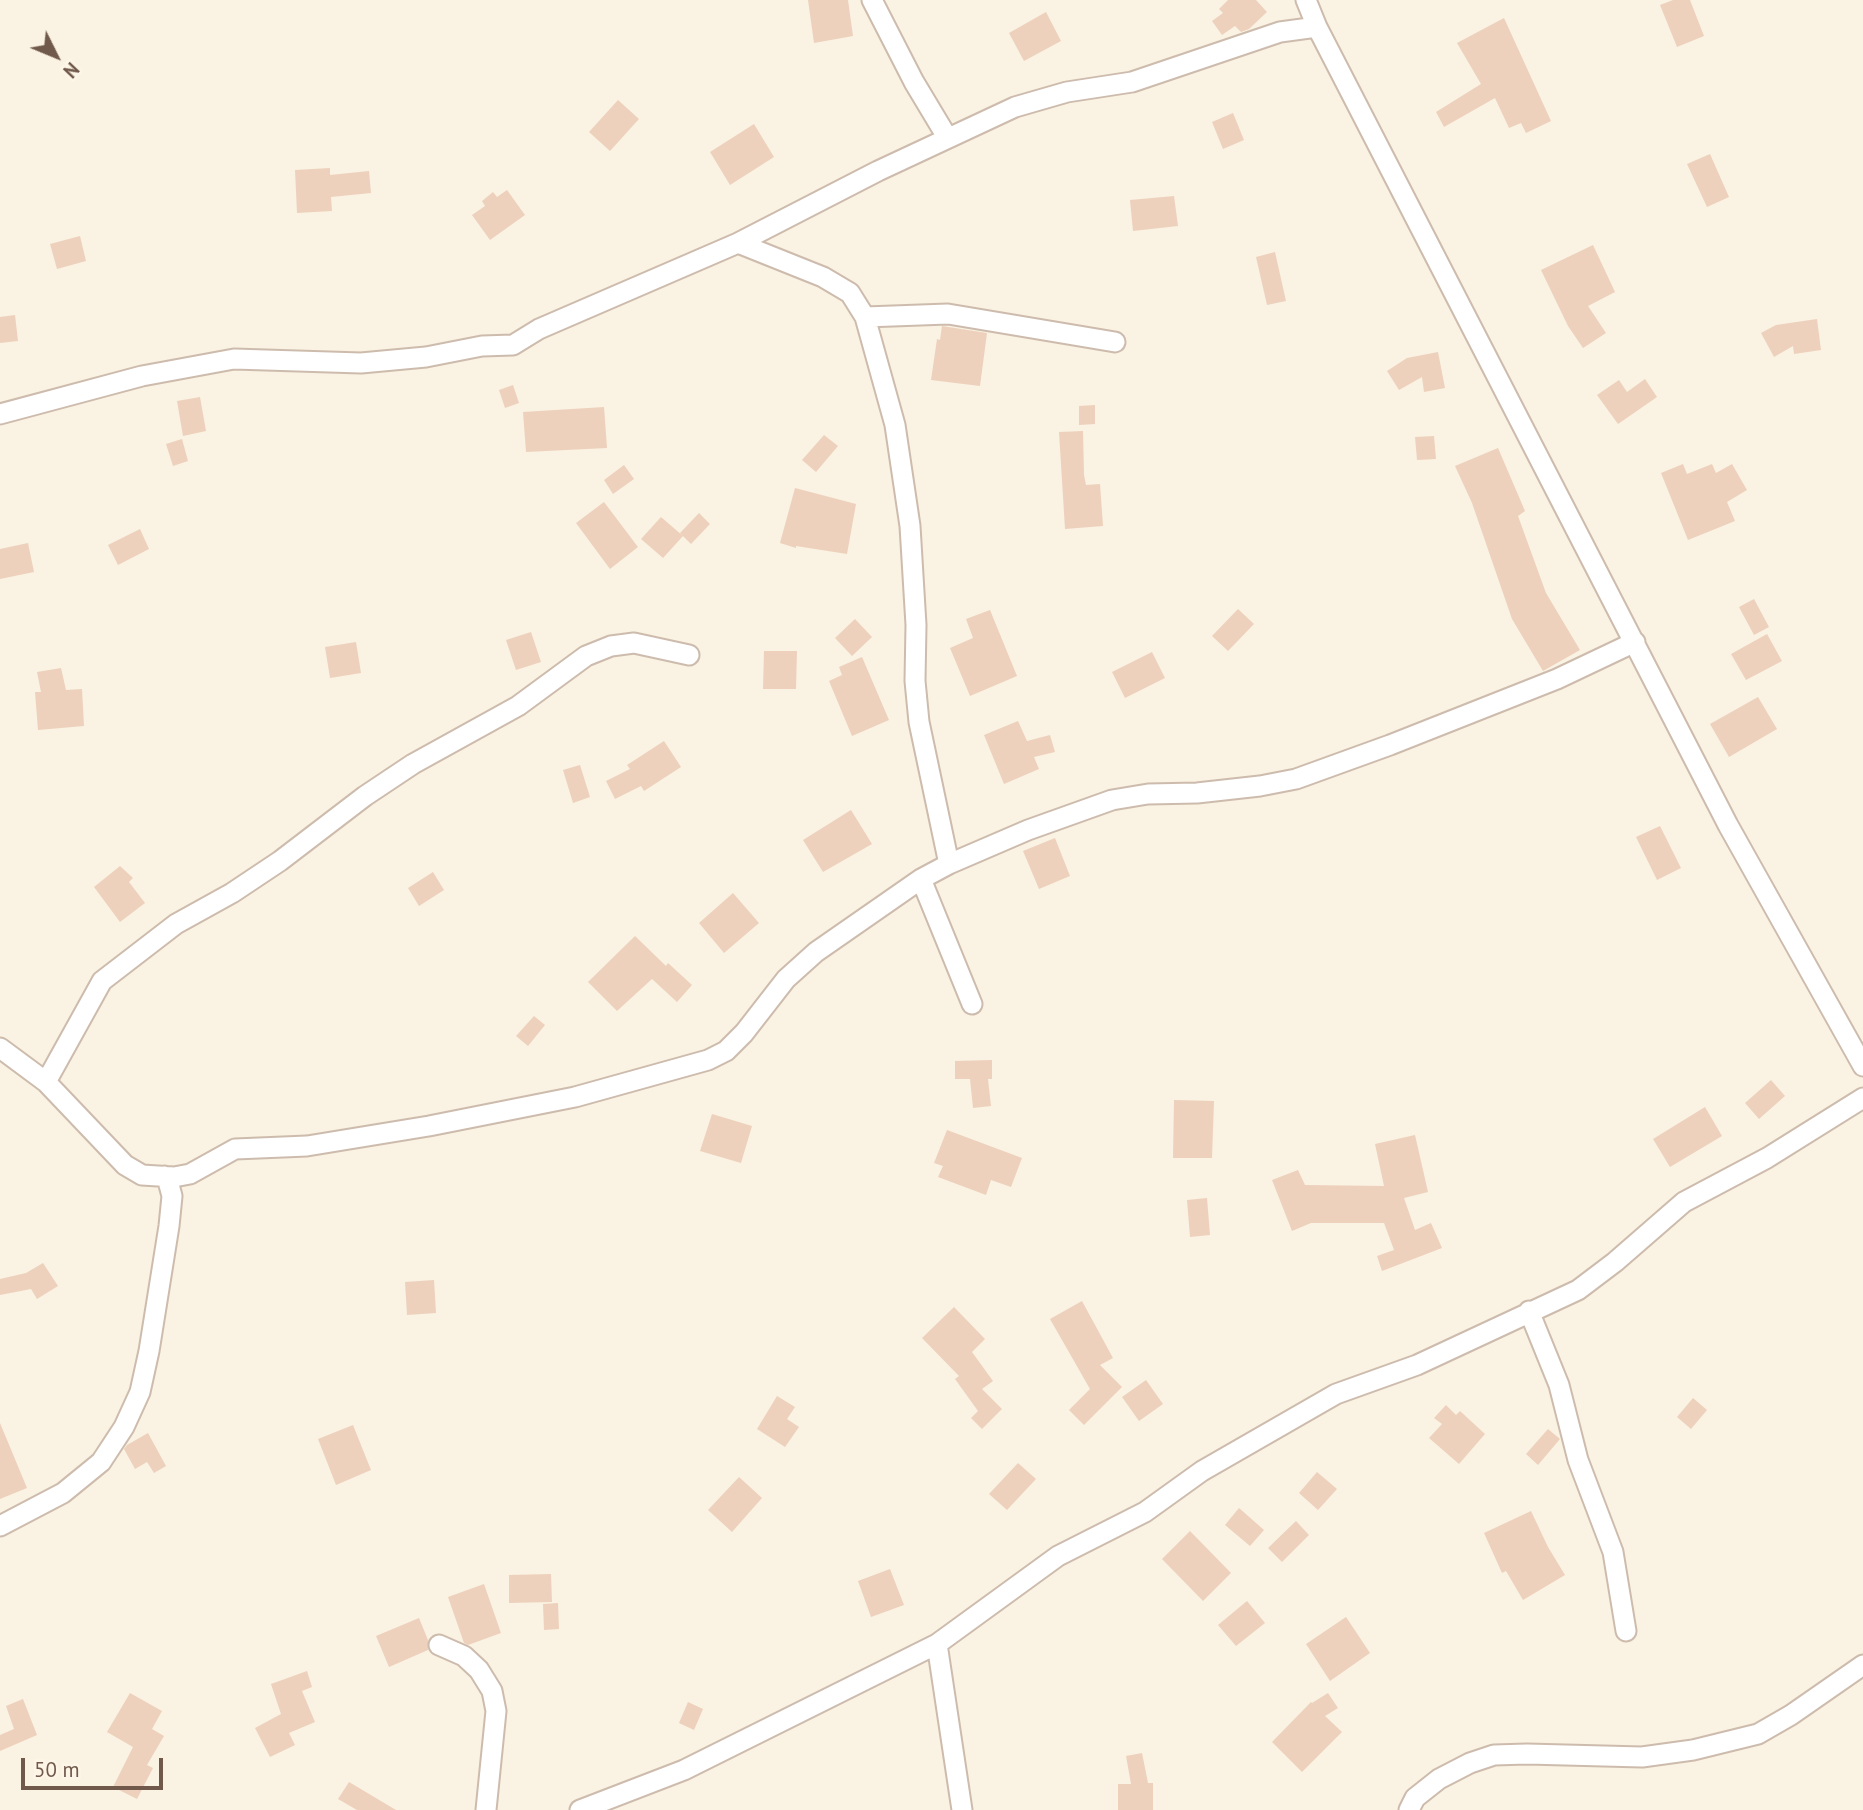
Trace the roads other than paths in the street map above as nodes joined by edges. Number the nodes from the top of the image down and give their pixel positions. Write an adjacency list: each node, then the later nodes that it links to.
1 (872, 0): 4 (street)
2 (1306, 0): 3 (street)
3 (1317, 27): 4 (street); 9 (street)
4 (947, 137): 5 (street)
5 (738, 243): 6 (street); 8 (street)
6 (865, 317): 7 (street); 11 (street)
7 (1115, 342)
8 (0, 414)
9 (1636, 642): 11 (street); 15 (street)
10 (689, 655): 16 (street)
11 (949, 864): 12 (street)
12 (921, 879): 13 (street); 18 (street)
13 (972, 1004)
14 (0, 1048): 16 (street)
15 (1863, 1066)
16 (46, 1082): 18 (street)
17 (1863, 1098): 19 (street)
18 (164, 1176): 20 (street)
19 (1529, 1311): 21 (street); 22 (street)
20 (0, 1526)
21 (1626, 1631)
22 (937, 1644): 26 (street); 27 (street)
23 (439, 1645): 25 (street)
24 (1863, 1665): 28 (street)
25 (486, 1810)
26 (580, 1810)
27 (962, 1810)
28 (1409, 1810)

